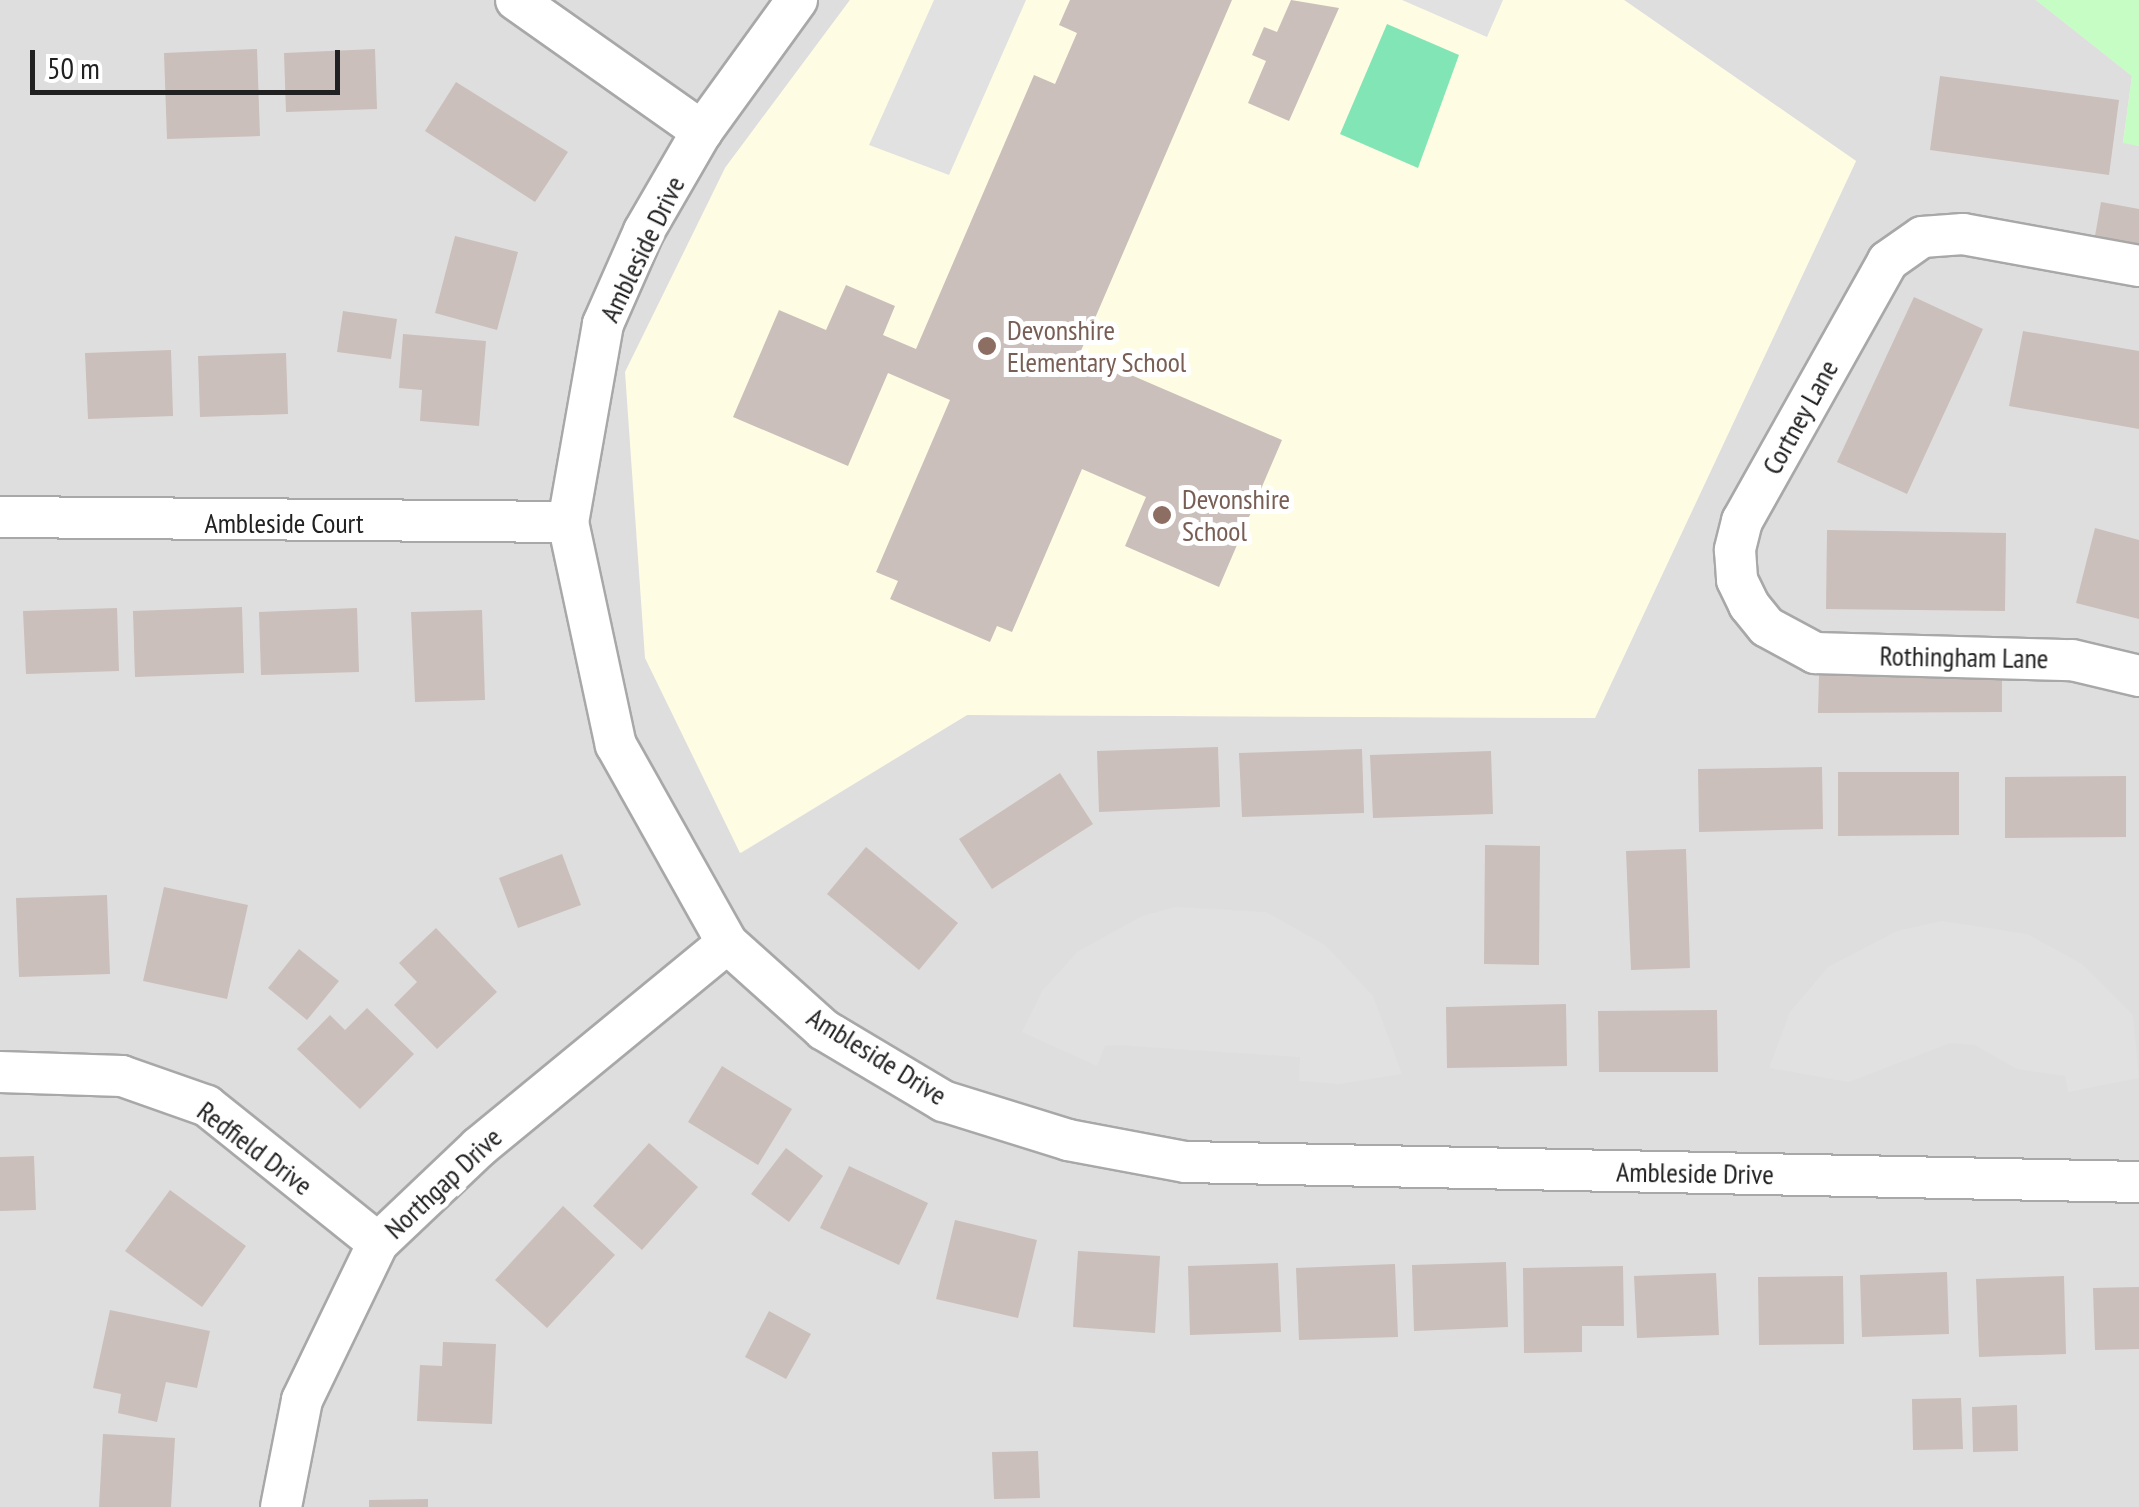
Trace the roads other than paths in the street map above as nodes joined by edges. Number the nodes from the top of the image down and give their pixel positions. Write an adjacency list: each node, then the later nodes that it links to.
1 (516, 0): 3 (street)
2 (797, 0): 3 (street, Ambleside Drive)
3 (702, 131): 6 (street, Ambleside Drive)
4 (2139, 266): 7 (street, Cortney Lane)
5 (0, 517): 6 (street, Ambleside Court)
6 (568, 522): 9 (street, Ambleside Drive)
7 (1789, 642): 8 (street, Rothingham Lane)
8 (2139, 676)
9 (726, 943): 11 (street, Ambleside Drive); 12 (street, Northgap Drive)
10 (0, 1072): 12 (street, Redfield Drive)
11 (2139, 1182)
12 (378, 1243): 13 (street, Northgap Drive)
13 (280, 1507)

